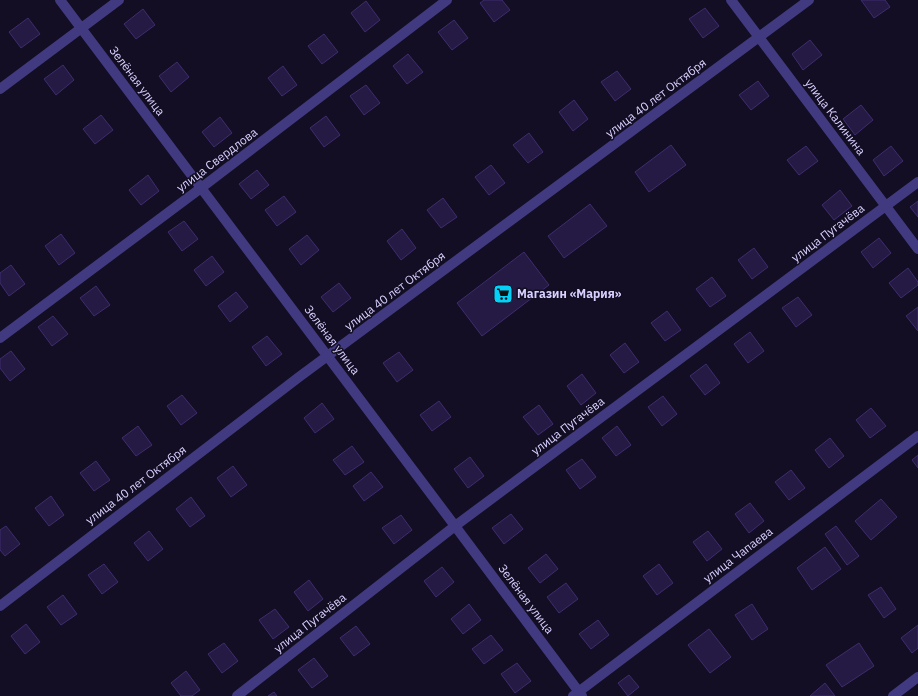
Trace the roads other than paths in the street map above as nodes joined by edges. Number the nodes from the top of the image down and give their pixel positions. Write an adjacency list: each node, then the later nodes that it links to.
1 (60, 0): 6 (street, Зелёная улица)
2 (119, 0): 6 (street)
3 (446, 0): 10 (street, улица Свердлова)
4 (731, 0): 7 (street, улица Калинина)
5 (809, 0): 7 (street, улица 40 лет Октября)
6 (81, 28): 8 (street); 10 (street, Зелёная улица)
7 (759, 37): 11 (street, улица Калинина); 14 (street, улица 40 лет Октября)
8 (0, 89)
9 (918, 182): 11 (street, улица Пугачёва)
10 (202, 188): 13 (street, улица Свердлова); 14 (street, Зелёная улица)
11 (886, 206): 12 (street, улица Калинина); 16 (street, улица Пугачёва)
12 (918, 249)
13 (0, 338)
14 (328, 357): 16 (street, Зелёная улица); 17 (street, улица 40 лет Октября)
15 (918, 436): 19 (street, улица Чапаева)
16 (455, 526): 19 (street, Зелёная улица); 20 (street, улица Пугачёва)
17 (0, 606)
18 (918, 677): 21 (street)
19 (578, 695)
20 (237, 696)
21 (893, 696)

